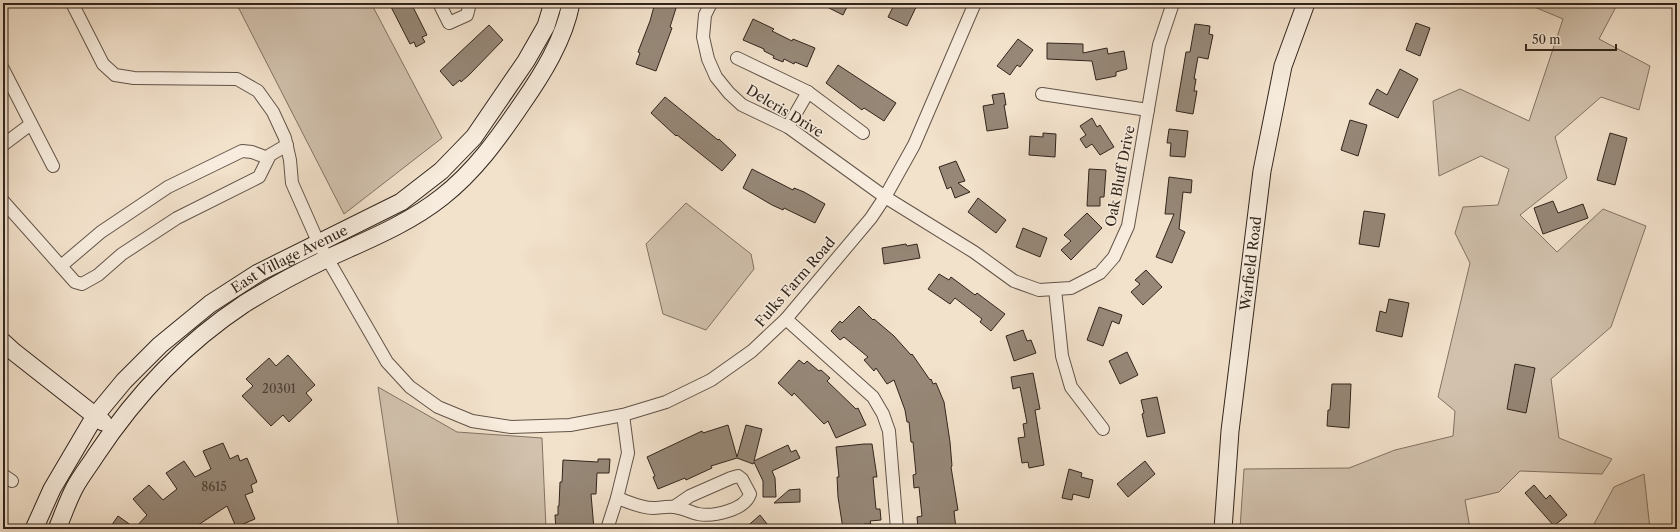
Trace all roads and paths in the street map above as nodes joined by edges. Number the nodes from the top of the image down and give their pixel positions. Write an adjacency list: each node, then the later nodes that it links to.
1 (72, 3): 19 (street, Fulks Farm Road)
2 (439, 3): 3 (street)
3 (470, 3)
4 (553, 3): 24 (street, East Village Avenue)
5 (571, 3): 25 (street, East Village Avenue)
6 (711, 3): 16 (street, Delcris Drive)
7 (975, 3): 22 (street, Fulks Farm Road)
8 (1173, 3): 14 (street, Oak Bluff Drive)
9 (1306, 3): 40 (street, Warfield Road)
10 (737, 58): 12 (street)
11 (3, 69): 15 (street)
12 (808, 92): 16 (street); 17 (street)
13 (1042, 94): 14 (street)
14 (1148, 110): 27 (street, Oak Bluff Drive)
15 (31, 124): 18 (street); 21 (street)
16 (788, 127): 22 (street, Delcris Drive)
17 (863, 133)
18 (3, 145)
19 (287, 145): 20 (street); 24 (street, Fulks Farm Road)
20 (268, 158): 26 (street); 26 (street)
21 (52, 166)
22 (885, 197): 27 (street, Oak Bluff Drive); 28 (street, Fulks Farm Road)
23 (3, 201): 26 (street)
24 (319, 244): 25 (street, Fulks Farm Road); 31 (street, East Village Avenue)
25 (327, 259): 30 (street, Fulks Farm Road); 32 (street, East Village Avenue)
26 (61, 266)
27 (1055, 289): 33 (street)
28 (786, 319): 30 (street, Fulks Farm Road); 39 (street)
29 (3, 342): 31 (street)
30 (623, 415): 34 (street)
31 (95, 416): 32 (street); 36 (street, East Village Avenue)
32 (113, 429): 37 (street, East Village Avenue)
33 (1103, 429)
34 (617, 498): 35 (street); 38 (street)
35 (674, 507): 35 (street)
36 (34, 529)
37 (57, 529)
38 (608, 529)
39 (897, 529)
40 (1223, 529)

